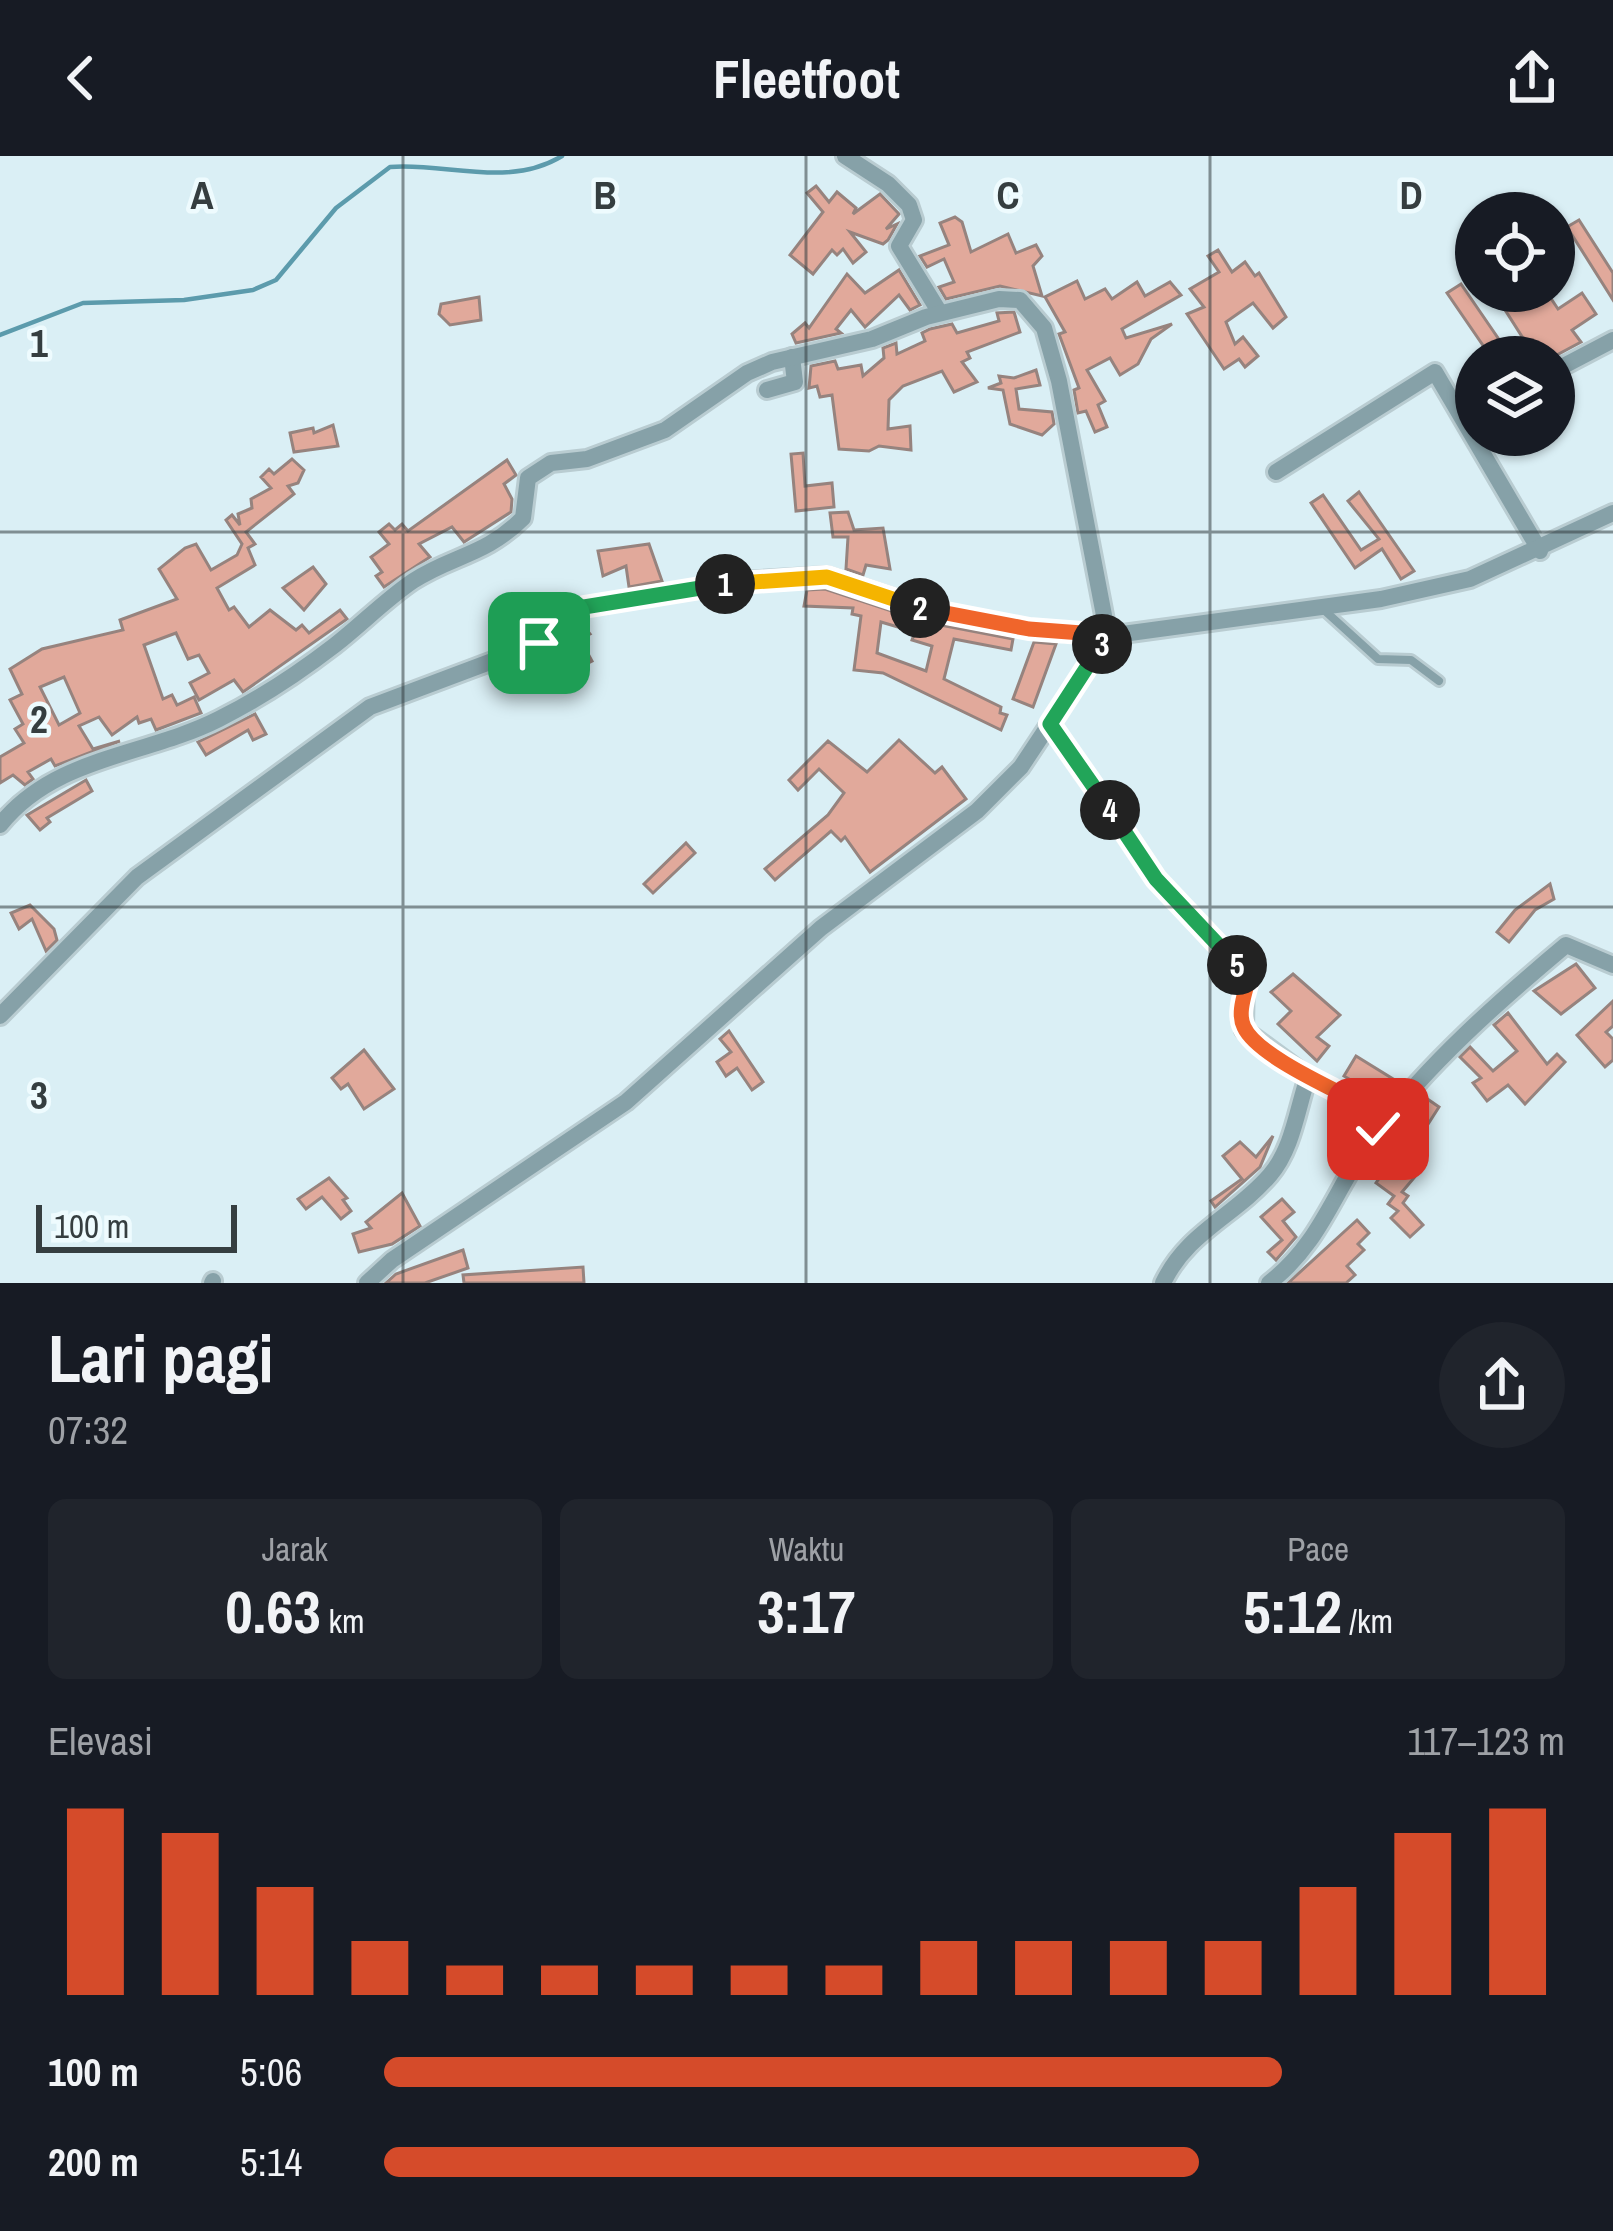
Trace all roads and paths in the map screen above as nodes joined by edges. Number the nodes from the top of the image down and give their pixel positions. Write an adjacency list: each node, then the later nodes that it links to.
1 (845, 156): 2 (street)
2 (940, 314): 4 (street); 13 (street)
3 (1613, 340): 5 (street)
4 (792, 357): 6 (street); 16 (street)
5 (1575, 360)
6 (767, 390)
7 (1455, 395): 9 (street)
8 (1492, 456): 11 (street)
9 (1276, 472)
10 (1613, 513): 11 (street)
11 (1540, 551): 12 (street)
12 (1318, 604): 13 (street); 14 (lane)
13 (1108, 635): 15 (street); 18 (street)
14 (1439, 682)
15 (1050, 724): 19 (street); 21 (street)
16 (0, 825)
17 (1613, 965): 20 (street)
18 (0, 1016)
19 (1308, 1077): 20 (street); 22 (street)
20 (1389, 1118): 23 (street)
21 (368, 1283)
22 (1163, 1283)
23 (1269, 1283)

